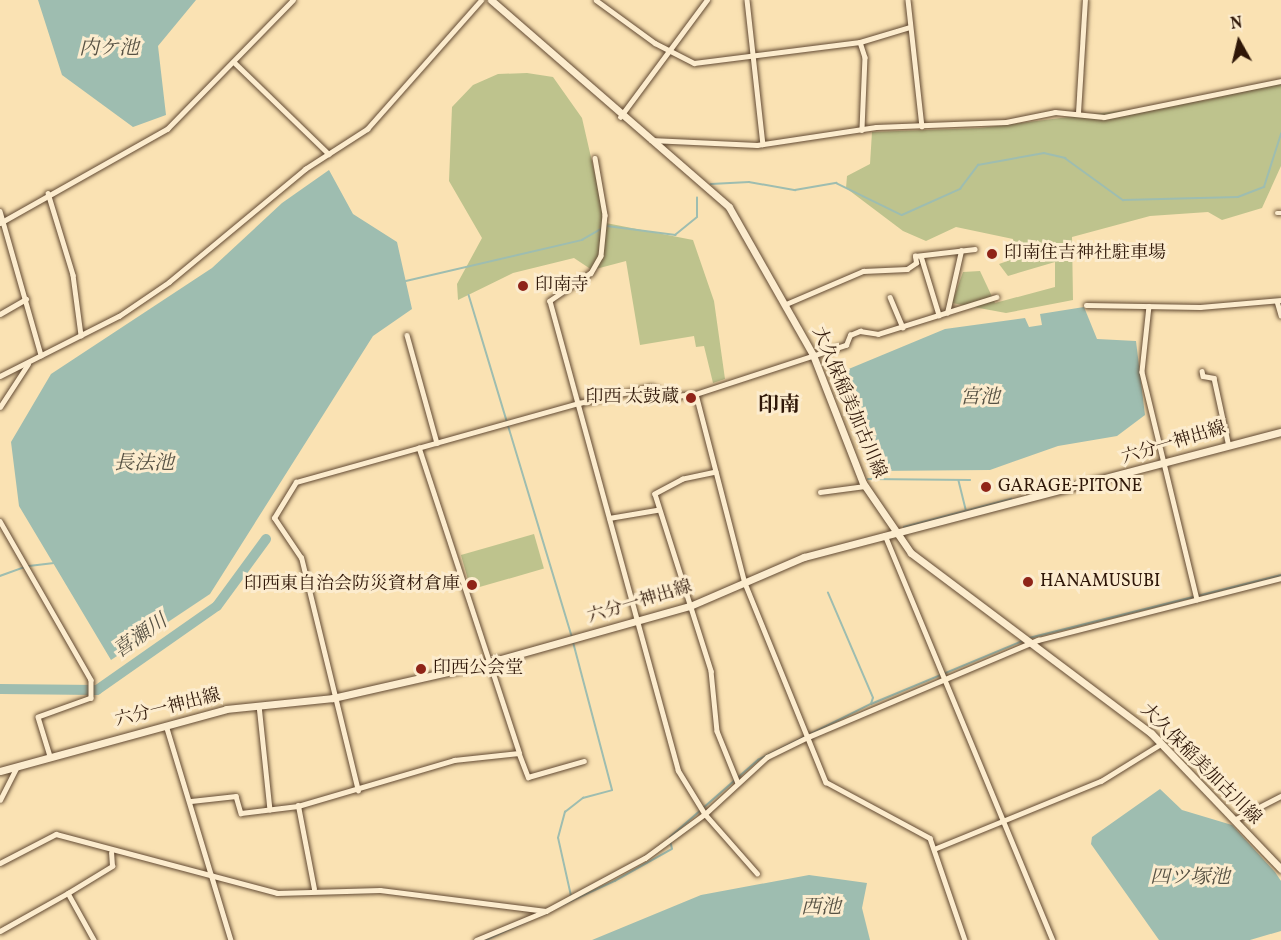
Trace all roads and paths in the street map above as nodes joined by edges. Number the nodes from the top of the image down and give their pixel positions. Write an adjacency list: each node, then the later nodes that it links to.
1 (293, 0): 13 (street)
2 (481, 0): 21 (street)
3 (490, 0): 16 (main road, 大久保稲美加古川線)
4 (596, 0): 11 (street)
5 (707, 0): 11 (street)
6 (747, 0): 12 (street)
7 (908, 0): 9 (street)
8 (1085, 0): 15 (street)
9 (910, 27): 10 (street); 17 (street)
10 (860, 42): 12 (street); 18 (street)
11 (669, 52): 12 (street); 16 (street)
12 (753, 58): 20 (street)
13 (234, 62): 21 (street); 23 (street)
14 (1281, 81): 15 (street)
15 (1078, 113): 17 (street)
16 (620, 117): 19 (main road, 大久保稲美加古川線)
17 (922, 126): 18 (street)
18 (862, 130): 20 (street)
19 (648, 141): 20 (street); 34 (main road, 大久保稲美加古川線)
20 (763, 144)
21 (329, 154): 42 (street)
22 (595, 158): 50 (street)
23 (48, 193): 25 (street); 42 (street)
24 (0, 211): 25 (street)
25 (5, 219): 26 (street); 32 (street)
26 (0, 223)
27 (975, 249): 28 (street)
28 (961, 251): 29 (street); 37 (street)
29 (921, 256): 34 (street); 39 (street)
30 (890, 297): 41 (street)
31 (996, 297): 37 (street)
32 (26, 299): 38 (street); 44 (street)
33 (1279, 301): 36 (street); 40 (street)
34 (786, 304): 45 (main road, 大久保稲美加古川線)
35 (1086, 305): 36 (street)
36 (1149, 306): 56 (street)
37 (947, 313): 39 (street)
38 (0, 314)
39 (939, 315): 41 (street)
40 (1281, 315)
41 (903, 327): 45 (street)
42 (81, 335): 44 (street)
43 (407, 335): 54 (street)
44 (41, 355): 46 (street)
45 (813, 355): 49 (street); 58 (main road, 大久保稲美加古川線)
46 (28, 364): 48 (street); 51 (street)
47 (1202, 371): 53 (street)
48 (0, 376)
49 (696, 394): 50 (street); 57 (street)
50 (579, 403): 54 (street); 61 (street)
51 (0, 407)
52 (1281, 432): 53 (main road, 六分一神出線)
53 (1228, 442): 56 (main road, 六分一神出線)
54 (437, 443): 55 (street)
55 (419, 448): 73 (street); 75 (street)
56 (1163, 467): 63 (main road, 六分一神出線); 69 (street)
57 (716, 471): 60 (street); 68 (street)
58 (866, 486): 59 (street); 63 (main road, 大久保稲美加古川線)
59 (820, 492)
60 (657, 510): 61 (street); 65 (street)
61 (609, 518): 71 (street)
62 (0, 521): 81 (street)
63 (894, 532): 64 (main road, 六分一神出線); 72 (main road, 大久保稲美加古川線)
64 (885, 535): 68 (main road, 六分一神出線); 74 (street)
65 (674, 563): 66 (street); 70 (street)
66 (666, 566)
67 (1281, 578): 69 (street)
68 (745, 583): 70 (main road, 六分一神出線); 78 (street)
69 (1197, 598): 72 (street)
70 (688, 606): 71 (main road, 六分一神出線); 85 (street)
71 (640, 620): 73 (main road, 六分一神出線); 92 (street)
72 (1031, 643): 74 (street); 79 (main road, 大久保稲美加古川線)
73 (488, 663): 75 (main road, 六分一神出線); 80 (street)
74 (946, 680): 78 (street); 94 (street)
75 (333, 698): 76 (main road, 六分一神出線); 86 (street)
76 (259, 705): 77 (main road, 六分一神出線); 91 (street)
77 (165, 725): 81 (main road, 六分一神出線); 89 (street)
78 (808, 737): 85 (street); 95 (street)
79 (1161, 744): 93 (main road, 大久保稲美加古川線); 94 (street)
80 (519, 753): 82 (street); 86 (street)
81 (50, 756): 83 (main road, 六分一神出線)
82 (584, 761)
83 (19, 764): 84 (main road, 六分一神出線); 88 (street)
84 (0, 771)
85 (738, 783): 92 (street)
86 (358, 790): 90 (street)
87 (1281, 796): 93 (street)
88 (0, 800)
89 (191, 801): 91 (street); 100 (street)
90 (298, 806): 91 (street); 101 (street)
91 (270, 809)
92 (705, 814): 99 (street); 103 (street)
93 (1234, 820): 98 (main road, 大久保稲美加古川線)
94 (1006, 821): 95 (street); 109 (street)
95 (934, 849): 108 (street)
96 (111, 853): 97 (street); 100 (street); 102 (street)
97 (0, 862)
98 (1281, 869)
99 (757, 873)
100 (216, 878): 101 (street); 106 (street)
101 (314, 889): 103 (street)
102 (68, 893): 104 (street); 105 (street)
103 (546, 911): 107 (street)
104 (0, 931)
105 (94, 940)
106 (231, 940)
107 (476, 940)
108 (965, 940)
109 (1053, 940)

